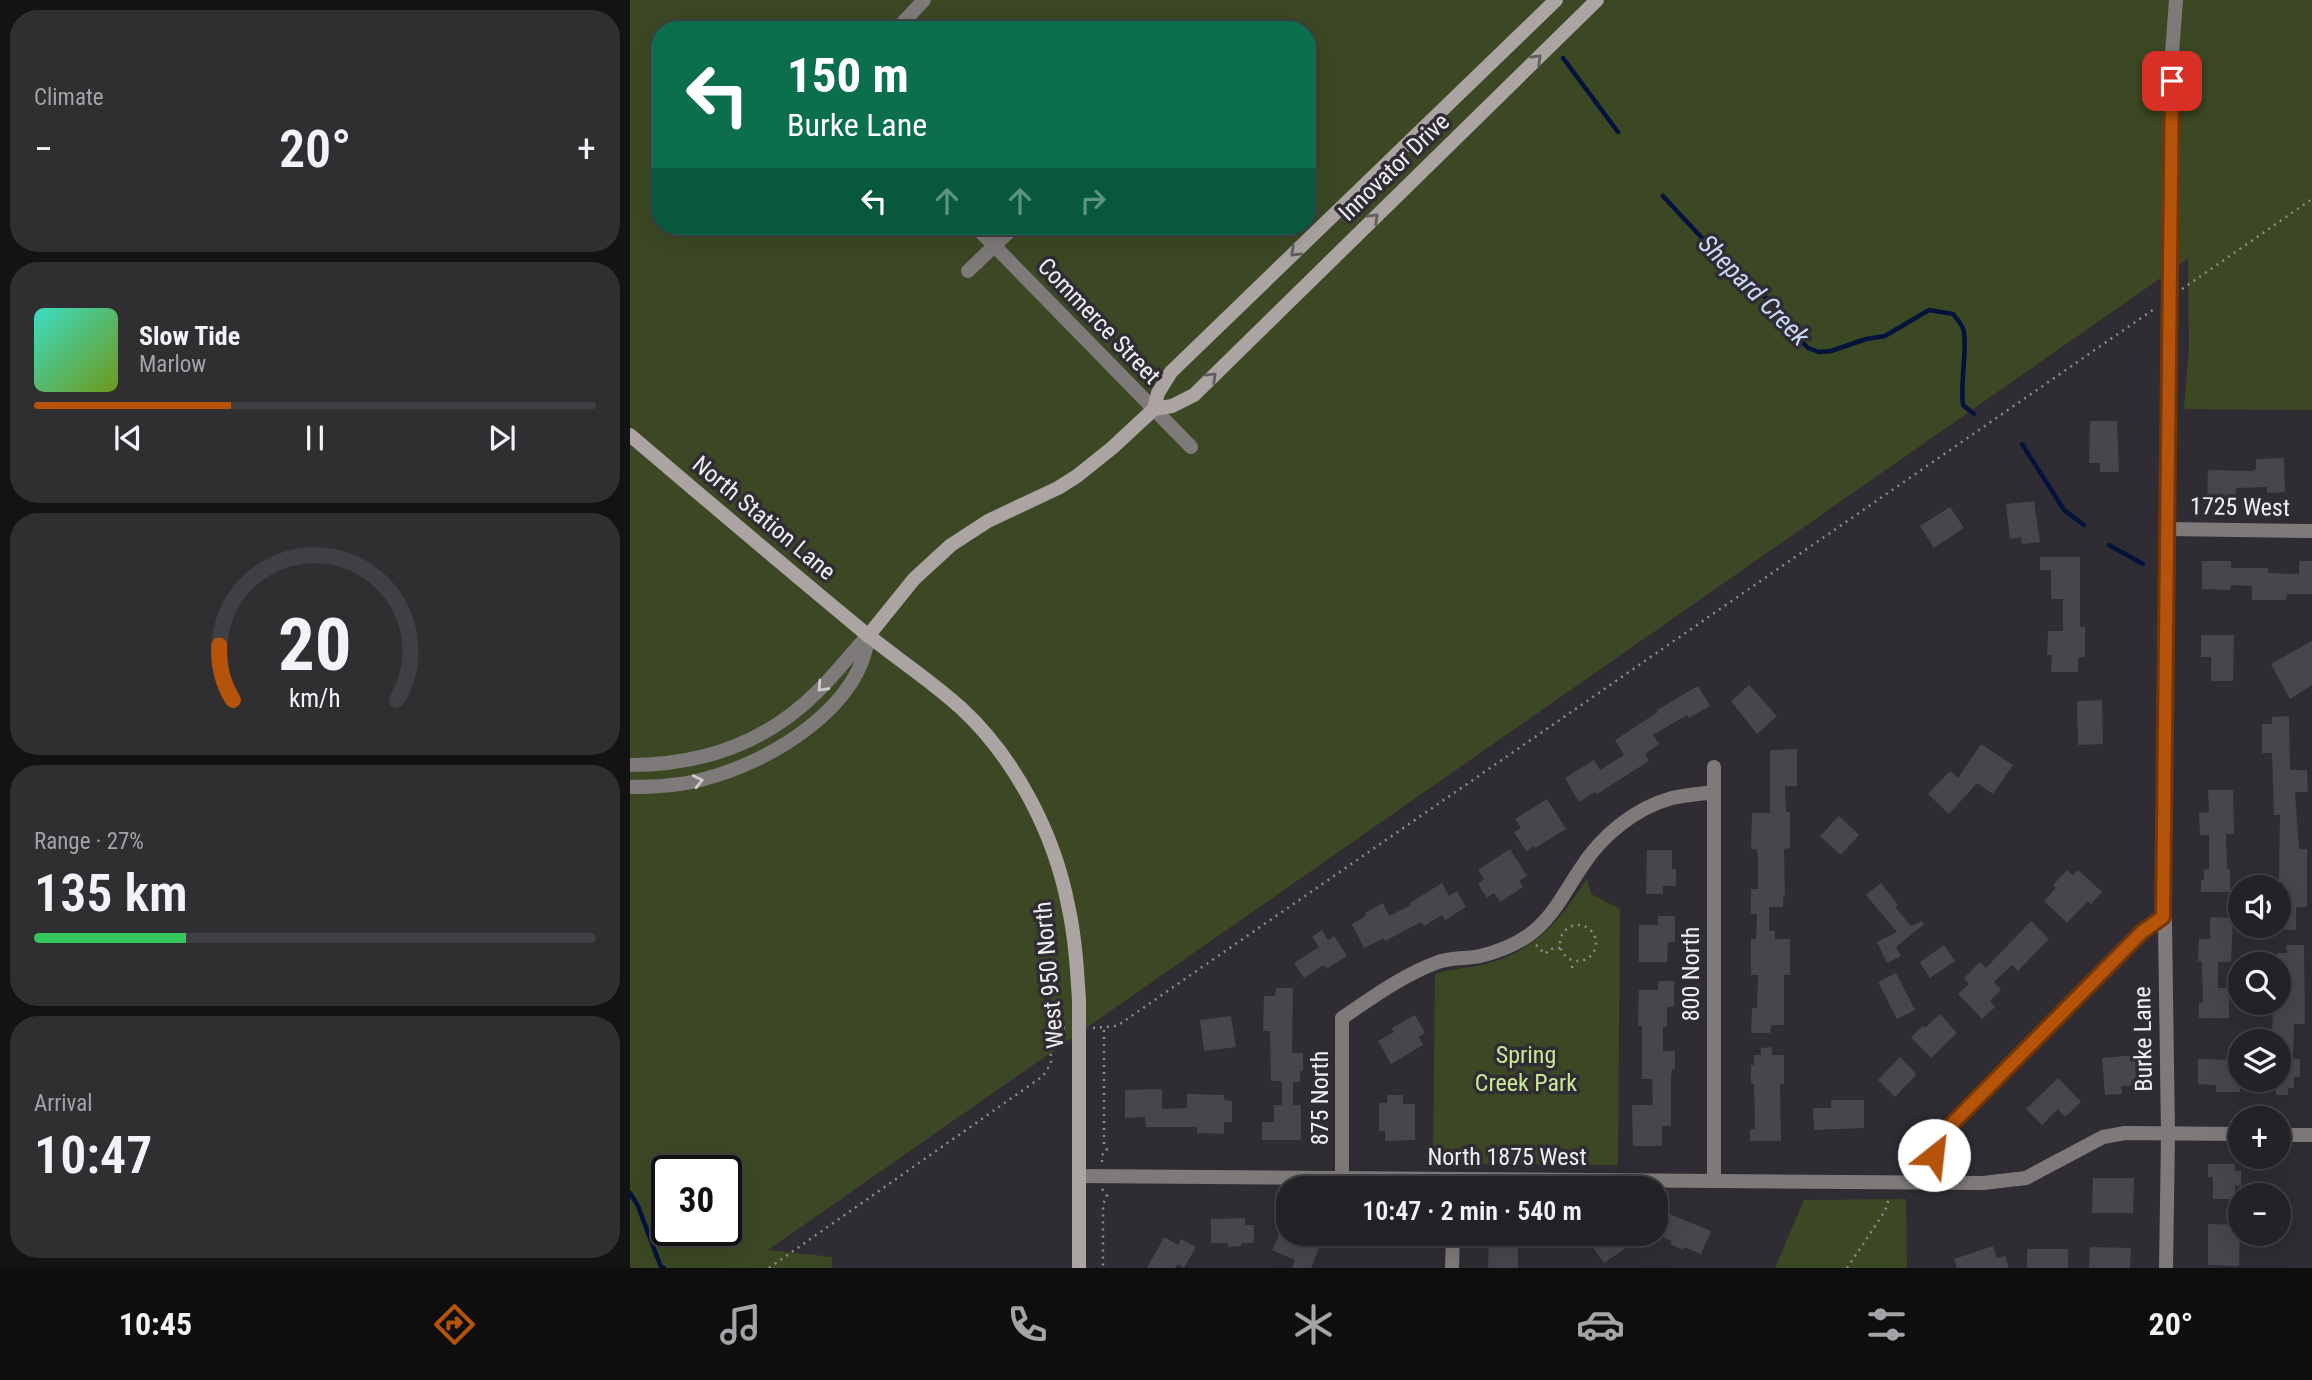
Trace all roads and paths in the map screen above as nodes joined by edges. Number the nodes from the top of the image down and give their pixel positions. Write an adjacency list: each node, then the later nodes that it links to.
1 (924, 0): 6 (street)
2 (1556, 0): 9 (main road, Innovator Drive, one-way to 9)
3 (1597, 0): 16 (main road, Innovator Drive, one-way to 3)
4 (2166, 0): 7 (street, Burke Lane)
5 (2176, 0): 7 (street, Burke Lane)
6 (904, 21)
7 (2172, 54): 15 (street, Burke Lane)
8 (2312, 200): 15 (path)
9 (1316, 232)
10 (984, 235): 13 (street, Commerce Street)
11 (1006, 235): 13 (street)
12 (1313, 235): 16 (main road, Innovator Drive, one-way to 16)
13 (994, 246): 14 (street); 16 (street, Commerce Street)
14 (968, 271)
15 (2170, 298): 19 (street, Burke Lane); 38 (path)
16 (1154, 409): 18 (street, Commerce Street); 21 (main road, Innovator Drive)
17 (630, 435): 21 (main road, North Station Lane)
18 (1191, 447)
19 (2167, 529): 20 (street, 1725 West); 26 (street, Burke Lane)
20 (2312, 530)
21 (868, 636): 22 (street, Innovator Drive, one-way to 22); 24 (street, Innovator Drive, one-way to 21); 39 (main road, West 950 North)
22 (630, 765)
23 (1714, 767): 25 (street, 800 North)
24 (630, 787)
25 (1714, 792): 40 (street, 875 North); 42 (street, 800 North)
26 (2163, 917): 34 (street, Burke Lane); 44 (street)
27 (1560, 924): 28 (path)
28 (1566, 930): 30 (path); 31 (path)
29 (1536, 945): 30 (path)
30 (1561, 948): 31 (path)
31 (1573, 961): 32 (path)
32 (1572, 968)
33 (1050, 1028): 48 (path)
34 (2168, 1134): 35 (street, North 1875 West); 44 (street, North 1875 West); 53 (street, Burke Lane)
35 (2228, 1134)
36 (2291, 1135): 37 (street)
37 (2312, 1135)
38 (1107, 1150)
39 (1079, 1176): 41 (street, North 1875 West); 49 (main road, West 950 North)
40 (1342, 1176)
41 (1276, 1177)
42 (1714, 1181): 43 (street, North 1875 West); 44 (street, North 1875 West)
43 (1668, 1182)
44 (1934, 1183)
45 (1107, 1196): 50 (path)
46 (1889, 1198): 52 (path)
47 (1453, 1246): 51 (street)
48 (769, 1268)
49 (1079, 1268)
50 (1103, 1268)
51 (1452, 1268)
52 (1847, 1268)
53 (2166, 1268)

